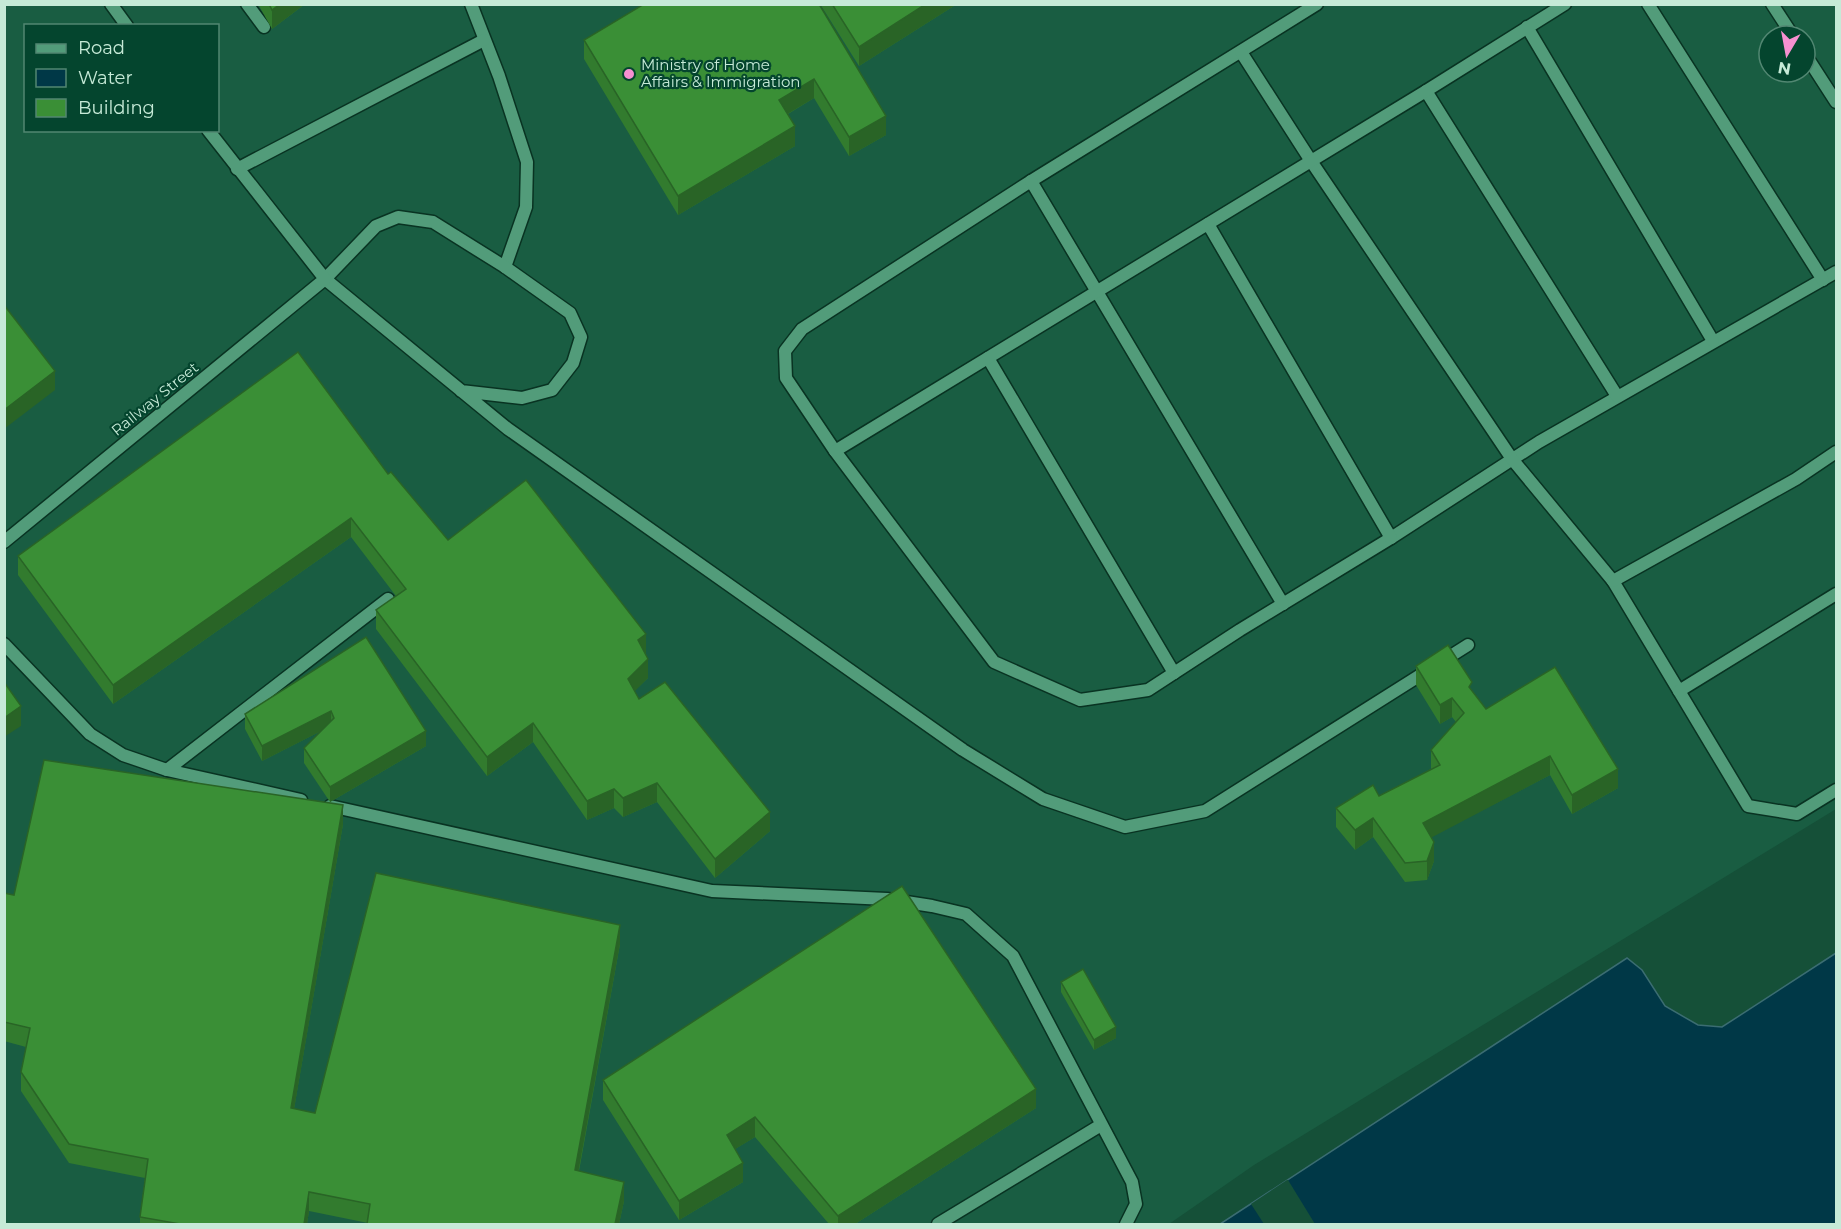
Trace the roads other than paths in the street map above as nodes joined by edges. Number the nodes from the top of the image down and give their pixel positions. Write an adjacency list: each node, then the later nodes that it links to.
1 (111, 4): 8 (street)
2 (247, 4): 10 (street)
3 (471, 4): 12 (street)
4 (1317, 4): 13 (street)
5 (1564, 4): 11 (street)
6 (1648, 4): 25 (street)
7 (1772, 4): 9 (street)
8 (126, 24)
9 (1785, 24)
10 (264, 27)
11 (1527, 27): 15 (street); 27 (street)
12 (484, 40): 19 (street); 22 (street)
13 (1241, 52): 18 (street); 20 (street)
14 (1817, 73): 16 (street)
15 (1425, 91): 18 (street); 30 (street)
16 (1836, 102)
17 (209, 132): 19 (street)
18 (1311, 161): 21 (street); 33 (street)
19 (237, 169): 24 (street)
20 (1031, 181): 26 (street); 31 (street)
21 (1208, 224): 26 (street); 34 (street)
22 (505, 267): 24 (street, Railway Street); 29 (street, Railway Street)
23 (1836, 272): 25 (street)
24 (325, 279): 29 (street); 35 (street, Railway Street)
25 (1823, 280): 27 (street)
26 (1098, 291): 28 (street); 39 (street)
27 (1713, 341): 30 (street)
28 (988, 358): 31 (street); 42 (street)
29 (461, 391): 41 (street)
30 (1617, 396): 33 (street)
31 (835, 451): 42 (street)
32 (1836, 452): 36 (street)
33 (1512, 459): 34 (street); 36 (street)
34 (1391, 538): 39 (street)
35 (4, 542)
36 (1613, 581): 43 (street)
37 (1836, 594): 43 (street)
38 (388, 600): 44 (street)
39 (1283, 604): 42 (street)
40 (4, 644): 44 (street)
41 (1468, 645)
42 (1174, 673)
43 (1679, 692): 45 (street)
44 (167, 770): 46 (street)
45 (1836, 790)
46 (1101, 1125): 47 (street); 48 (street)
47 (938, 1224)
48 (1126, 1224)

